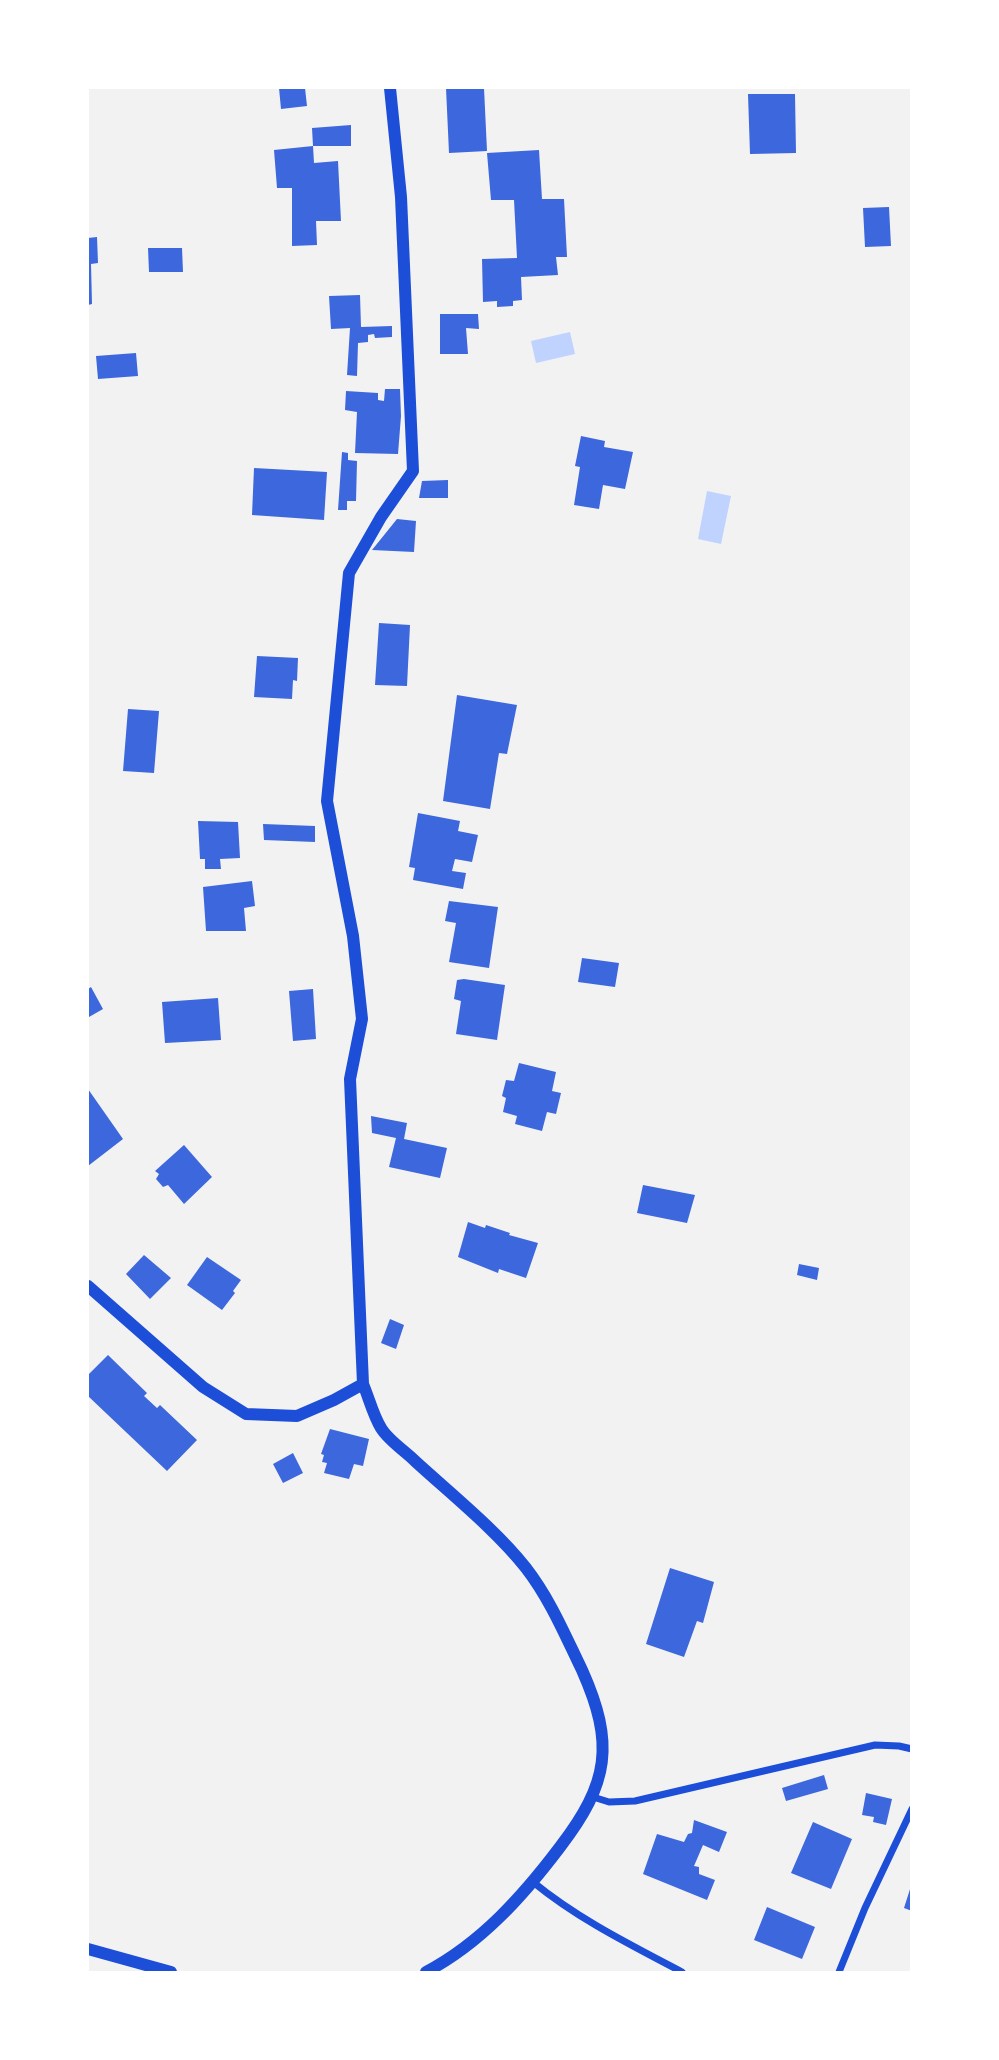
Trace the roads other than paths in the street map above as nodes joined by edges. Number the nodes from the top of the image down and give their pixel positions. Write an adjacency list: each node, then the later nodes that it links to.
1 (390, 88): 3 (street)
2 (88, 1286): 3 (street)
3 (363, 1384): 5 (street)
4 (912, 1749): 5 (street)
5 (593, 1797): 7 (street)
6 (912, 1809): 12 (street)
7 (533, 1882): 10 (street); 11 (street)
8 (88, 1949): 9 (street)
9 (171, 1972)
10 (426, 1972)
11 (682, 1972)
12 (839, 1972)

